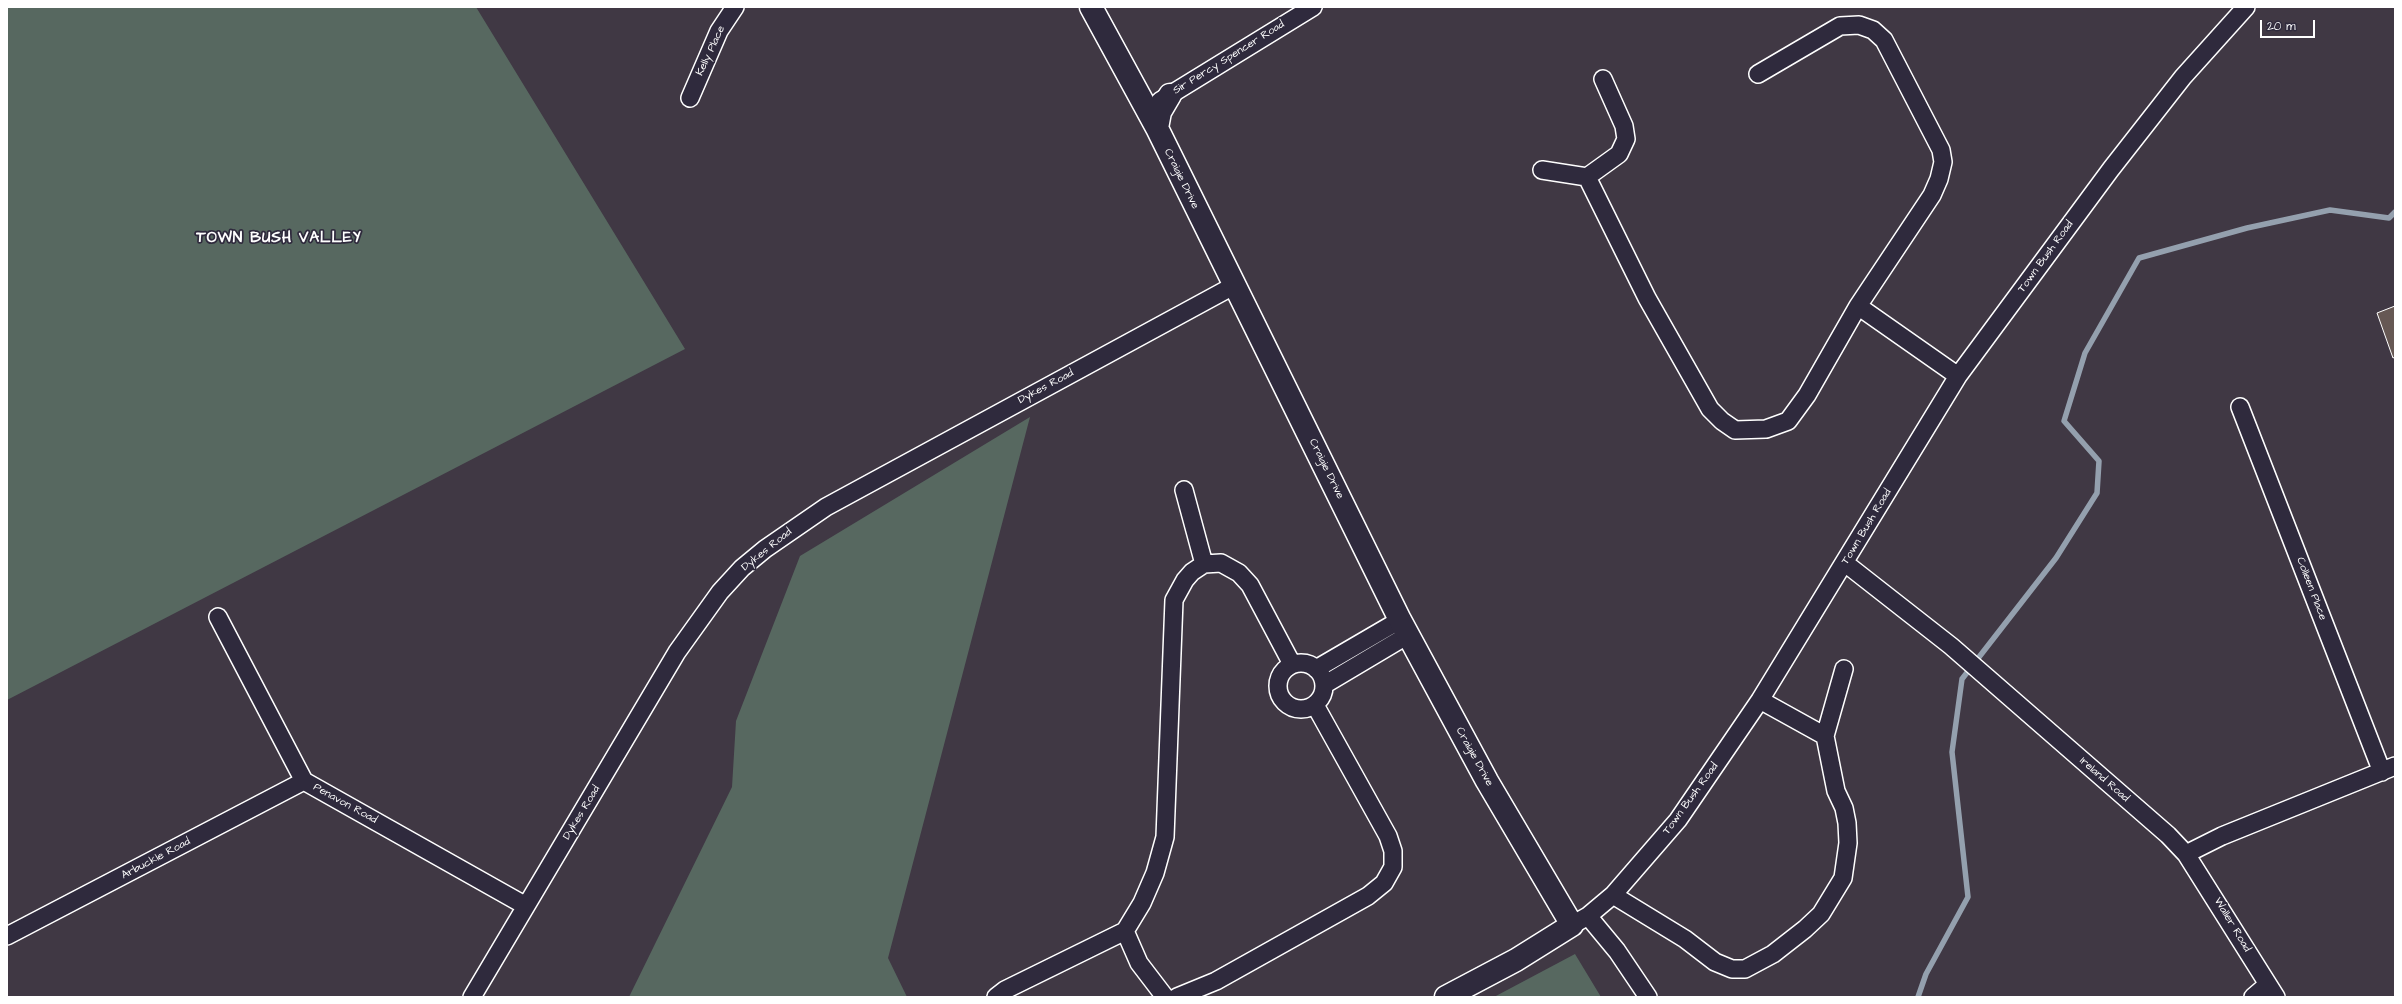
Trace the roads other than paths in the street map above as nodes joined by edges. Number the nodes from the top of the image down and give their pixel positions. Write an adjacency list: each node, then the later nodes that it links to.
1 (1091, 7): 9 (street, Craigie Drive)
2 (2246, 7): 15 (street, Town Bush Road)
3 (731, 9): 8 (street, Kelly Place)
4 (1302, 10): 7 (street, Sir Percy Spencer Road)
5 (1758, 74): 14 (street)
6 (1603, 79): 12 (street)
7 (1170, 95): 9 (street, Sir Percy Spencer Road); 10 (street)
8 (690, 98)
9 (1146, 109): 10 (street, Craigie Drive)
10 (1157, 128): 13 (street, Craigie Drive)
11 (1542, 170): 12 (street)
12 (1587, 177): 14 (street)
13 (1235, 285): 21 (street, Craigie Drive); 33 (street, Dykes Road)
14 (1858, 306): 15 (street)
15 (1958, 376): 18 (street, Town Bush Road)
16 (2240, 407): 29 (street, Colleen Place)
17 (1184, 490): 19 (street)
18 (1845, 563): 26 (street, Town Bush Road); 31 (street, Ireland Road)
19 (1204, 564): 22 (street); 35 (street)
20 (218, 617): 30 (street, Penavon Road)
21 (1404, 628): 23 (street); 25 (street); 34 (street, Craigie Drive)
22 (1292, 664): 23 (street); 27 (street)
23 (1316, 669): 25 (street)
24 (1844, 669): 28 (street)
25 (1324, 685): 27 (street)
26 (1760, 700): 28 (street); 32 (street, Town Bush Road)
27 (1315, 705): 41 (street)
28 (1825, 736): 32 (street)
29 (2388, 769): 31 (street)
30 (304, 781): 33 (street, Penavon Road); 36 (street, Arbuckle Road)
31 (2186, 854): 37 (street, Waller Road)
32 (1613, 895): 34 (street, Town Bush Road)
33 (526, 906): 38 (street, Dykes Road)
34 (1580, 920): 42 (street, Town Bush Road); 43 (street)
35 (1125, 931): 39 (street); 40 (street)
36 (7, 936)
37 (2272, 991): 44 (street)
38 (472, 997)
39 (996, 997)
40 (1165, 997)
41 (1177, 997)
42 (1446, 997)
43 (1648, 997)
44 (2253, 997)

